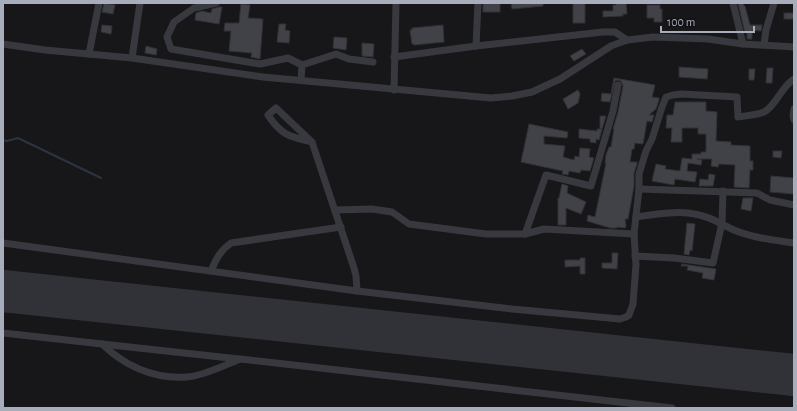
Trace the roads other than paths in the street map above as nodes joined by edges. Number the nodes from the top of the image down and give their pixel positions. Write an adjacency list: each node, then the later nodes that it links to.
1 (99, 3): 14 (street)
2 (140, 3): 16 (street)
3 (216, 3): 18 (street)
4 (396, 3): 15 (street)
5 (478, 3): 12 (street)
6 (733, 3): 10 (street)
7 (774, 3): 11 (street)
8 (627, 40): 10 (street); 12 (street); 22 (street)
9 (3, 44): 14 (street)
10 (743, 44): 11 (street)
11 (764, 45): 13 (street)
12 (476, 46): 15 (street)
13 (794, 47)
14 (89, 54): 16 (street)
15 (394, 57): 22 (street)
16 (132, 58): 20 (street)
17 (373, 62): 18 (street)
18 (302, 66): 20 (street)
19 (794, 79): 26 (street)
20 (301, 80): 22 (street)
21 (618, 85): 33 (street)
22 (394, 90)
23 (794, 109): 24 (street)
24 (794, 120)
25 (312, 142): 25 (street); 29 (street)
26 (639, 189): 27 (street); 30 (street)
27 (723, 191): 28 (street); 31 (street)
28 (794, 205)
29 (335, 210): 32 (street); 33 (street)
30 (636, 217): 31 (street); 34 (street)
31 (722, 223): 36 (street); 37 (street)
32 (341, 227): 38 (street); 39 (street)
33 (525, 234): 34 (street)
34 (634, 234): 37 (street)
35 (3, 243): 38 (street)
36 (794, 243)
37 (635, 256): 39 (street)
38 (211, 271): 39 (street)
39 (357, 290)
40 (3, 333): 41 (street)
41 (102, 344): 42 (street); 42 (street)
42 (240, 359): 43 (street)
43 (672, 408)

